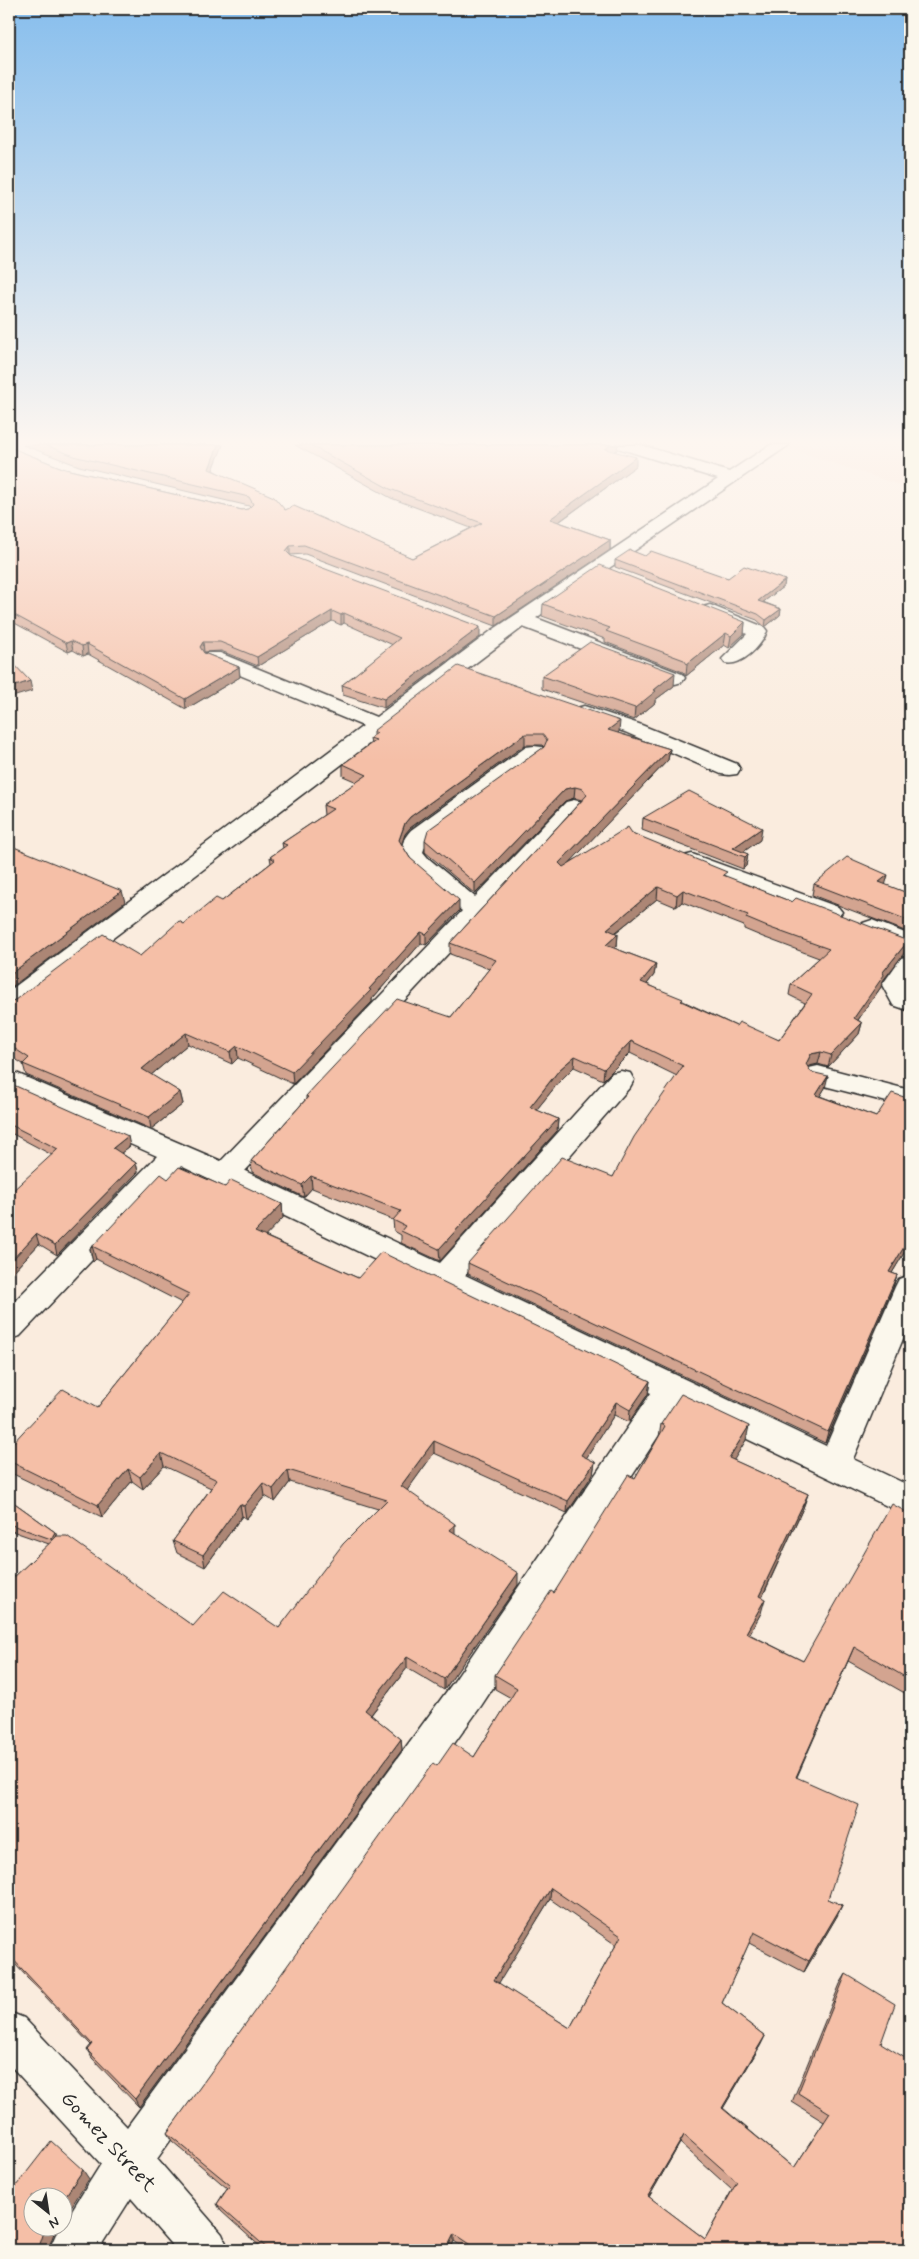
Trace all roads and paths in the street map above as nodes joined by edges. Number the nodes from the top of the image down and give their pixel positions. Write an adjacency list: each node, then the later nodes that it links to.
1 (634, 550): 3 (street)
2 (695, 605): 5 (street)
3 (521, 619): 6 (street); 8 (street)
4 (213, 657): 8 (street)
5 (732, 659)
6 (675, 678)
7 (567, 707): 10 (street)
8 (378, 725): 17 (street)
9 (534, 752): 13 (street)
10 (729, 769)
11 (574, 807): 13 (street)
12 (676, 854): 14 (street)
13 (475, 910): 23 (street)
14 (910, 944)
15 (910, 964): 16 (street)
16 (910, 1002)
17 (9, 1004)
18 (818, 1075): 21 (street)
19 (9, 1079): 22 (street)
20 (621, 1080): 24 (street)
21 (910, 1099)
22 (176, 1153): 23 (street); 26 (street)
23 (225, 1174): 24 (street)
24 (444, 1280): 27 (street)
25 (910, 1287): 28 (street)
26 (9, 1327)
27 (672, 1388): 28 (street); 31 (street)
28 (834, 1466): 29 (street)
29 (910, 1502)
30 (9, 2034): 31 (street, Gomez Street)
31 (129, 2161): 32 (street); 33 (street, Gomez Street)
32 (72, 2250)
33 (206, 2250)

